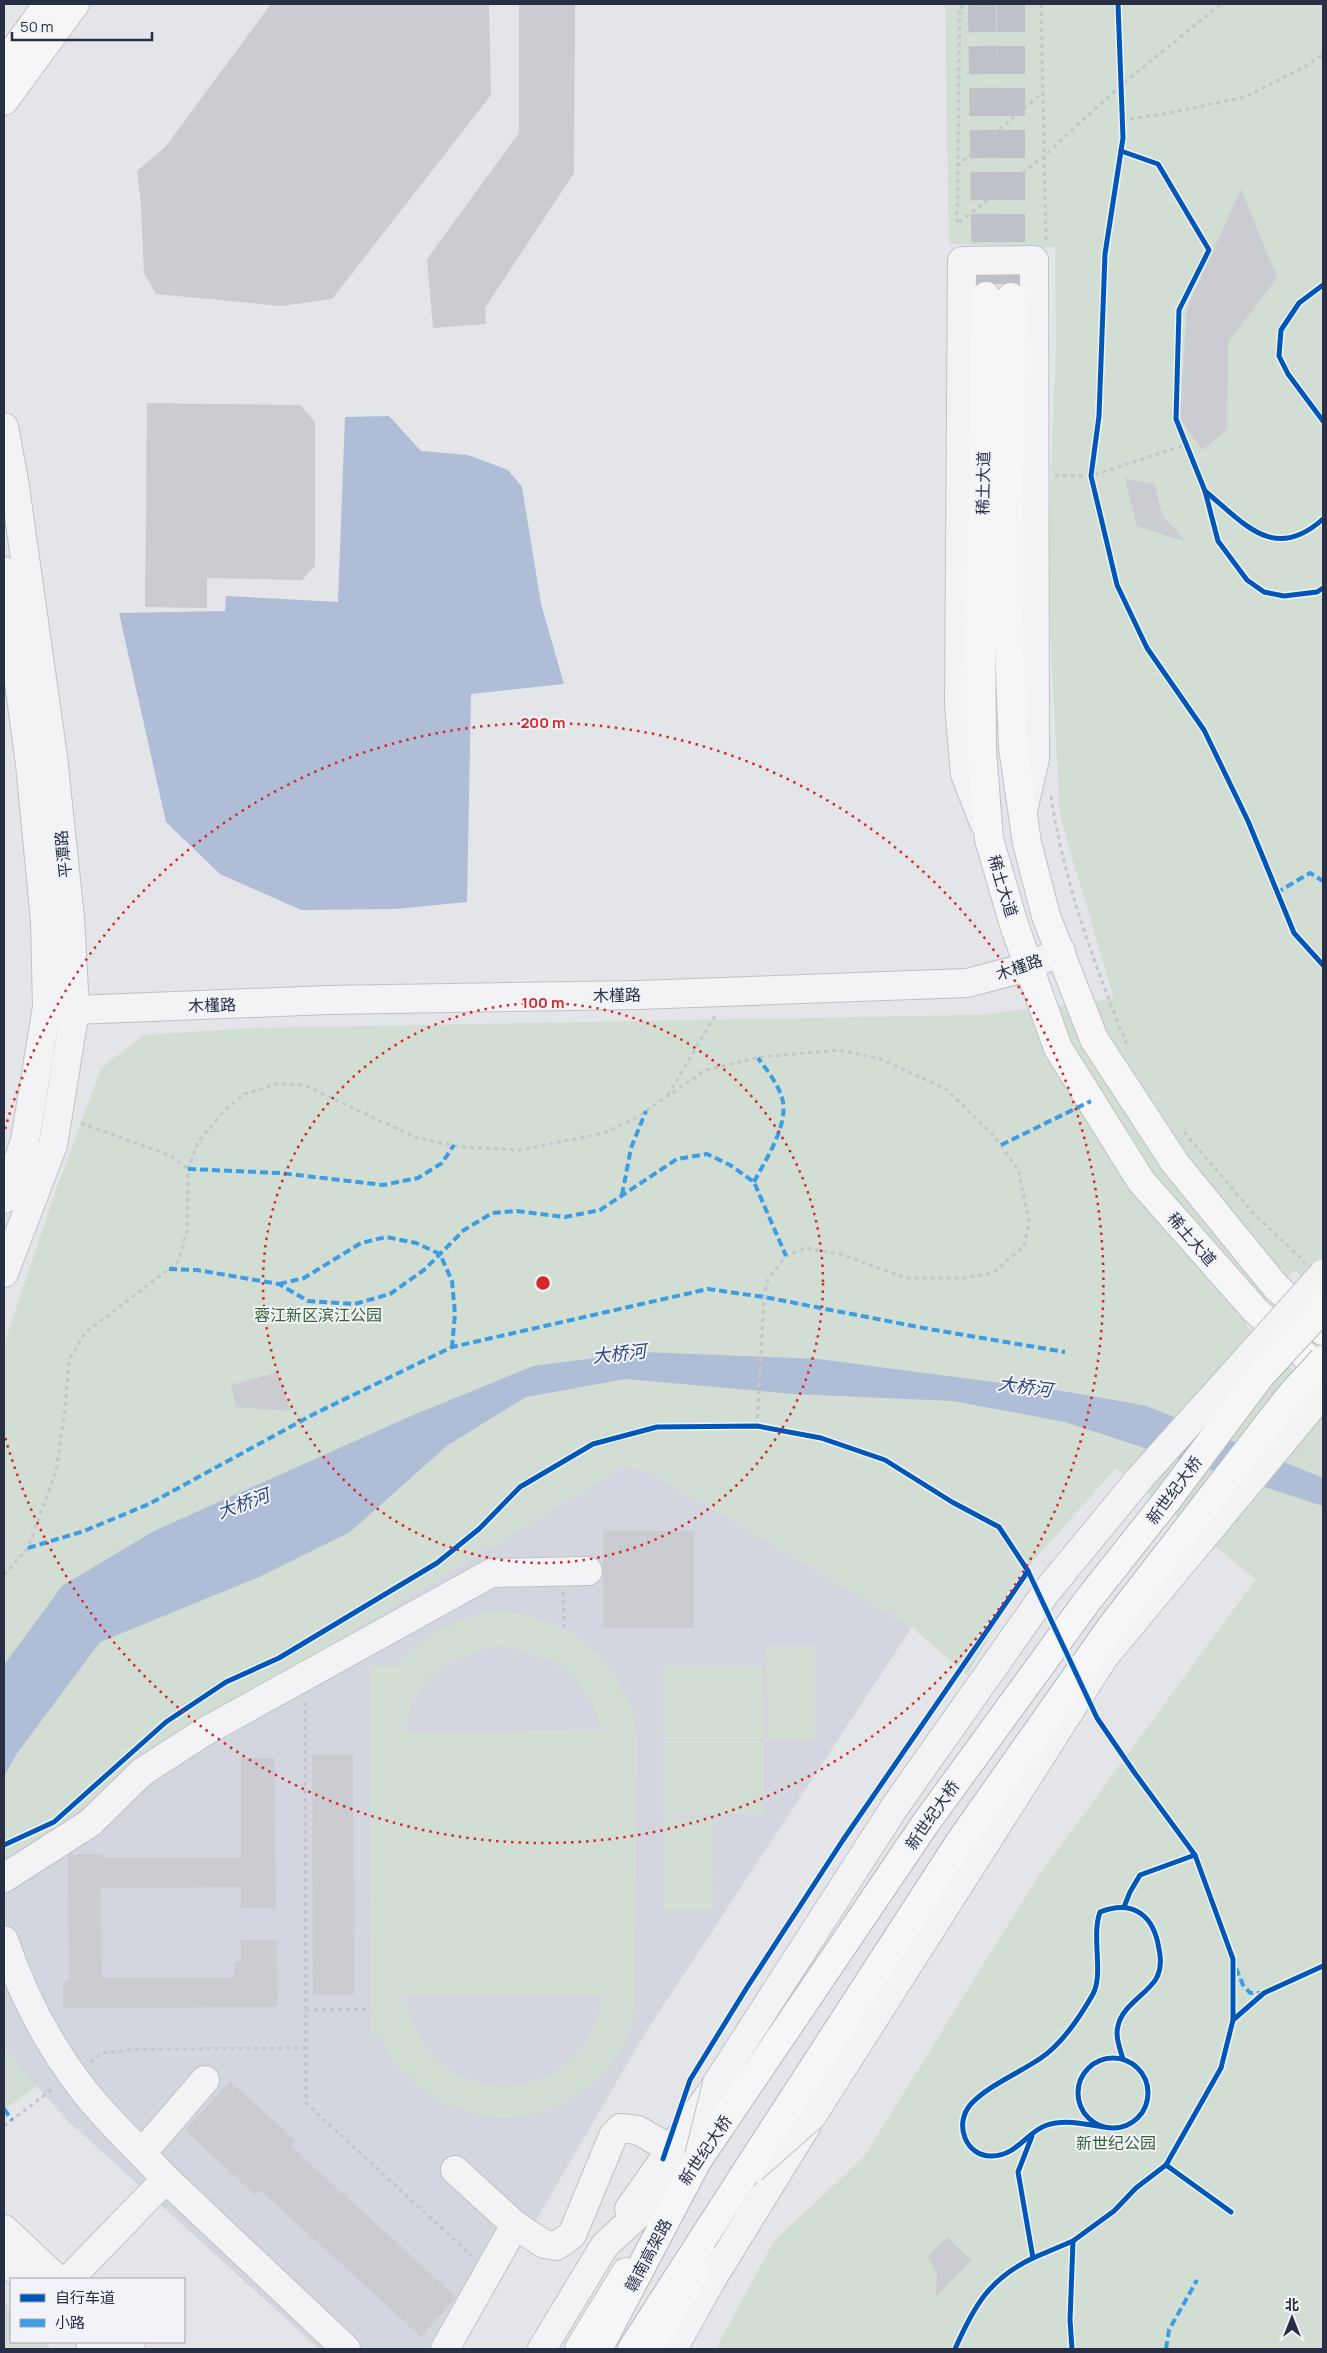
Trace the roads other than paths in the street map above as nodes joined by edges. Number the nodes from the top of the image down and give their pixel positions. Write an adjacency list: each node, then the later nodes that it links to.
1 (48, 4): 3 (main road)
2 (75, 4): 4 (main road)
3 (4, 64)
4 (4, 101)
5 (4, 427): 12 (street, 平潭路)
6 (4, 571): 11 (street, 平潭路)
7 (1023, 813): 8 (main road, 稀土大道); 8 (street); 9 (main road, 稀土大道)
8 (988, 834): 10 (main road, 稀土大道)
9 (1060, 951): 10 (street, 木槿路); 17 (main road, 稀土大道)
10 (1028, 967): 12 (street, 木槿路); 19 (main road, 稀土大道)
11 (47, 1007): 12 (street, 木槿路); 13 (street, 平潭路)
12 (75, 1010): 15 (street, 平潭路)
13 (4, 1199)
14 (1316, 1270): 25 (street, bridge)
15 (4, 1272)
16 (1323, 1308): 29 (main road, 新世纪大桥, bridge)
17 (1323, 1331)
18 (1323, 1360): 31 (main road, 新世纪大桥, bridge)
19 (1323, 1372)
20 (1323, 1393): 26 (street, bridge)
21 (575, 1571): 22 (street)
22 (4, 1878)
23 (4, 1940): 28 (street)
24 (205, 2080): 28 (street)
25 (717, 2083): 27 (street); 29 (street, bridge)
26 (812, 2116): 31 (street, bridge); 40 (street)
27 (670, 2149): 33 (street); 35 (street)
28 (142, 2153): 32 (street)
29 (698, 2162): 35 (street); 44 (main road, 新世纪大桥); 45 (main road, 赣南高架路)
30 (455, 2170): 33 (street)
31 (742, 2178): 40 (street); 46 (main road); 47 (main road, 新世纪大桥)
32 (166, 2179): 39 (street); 41 (street)
33 (515, 2225): 42 (street)
34 (4, 2229): 38 (street)
35 (605, 2245): 43 (street)
36 (4, 2259): 37 (street)
37 (24, 2278)
38 (56, 2278)
39 (70, 2278)
40 (712, 2279): 48 (street)
41 (346, 2349)
42 (445, 2349)
43 (542, 2349)
44 (579, 2349)
45 (598, 2349)
46 (632, 2349)
47 (651, 2349)
48 (672, 2349)

